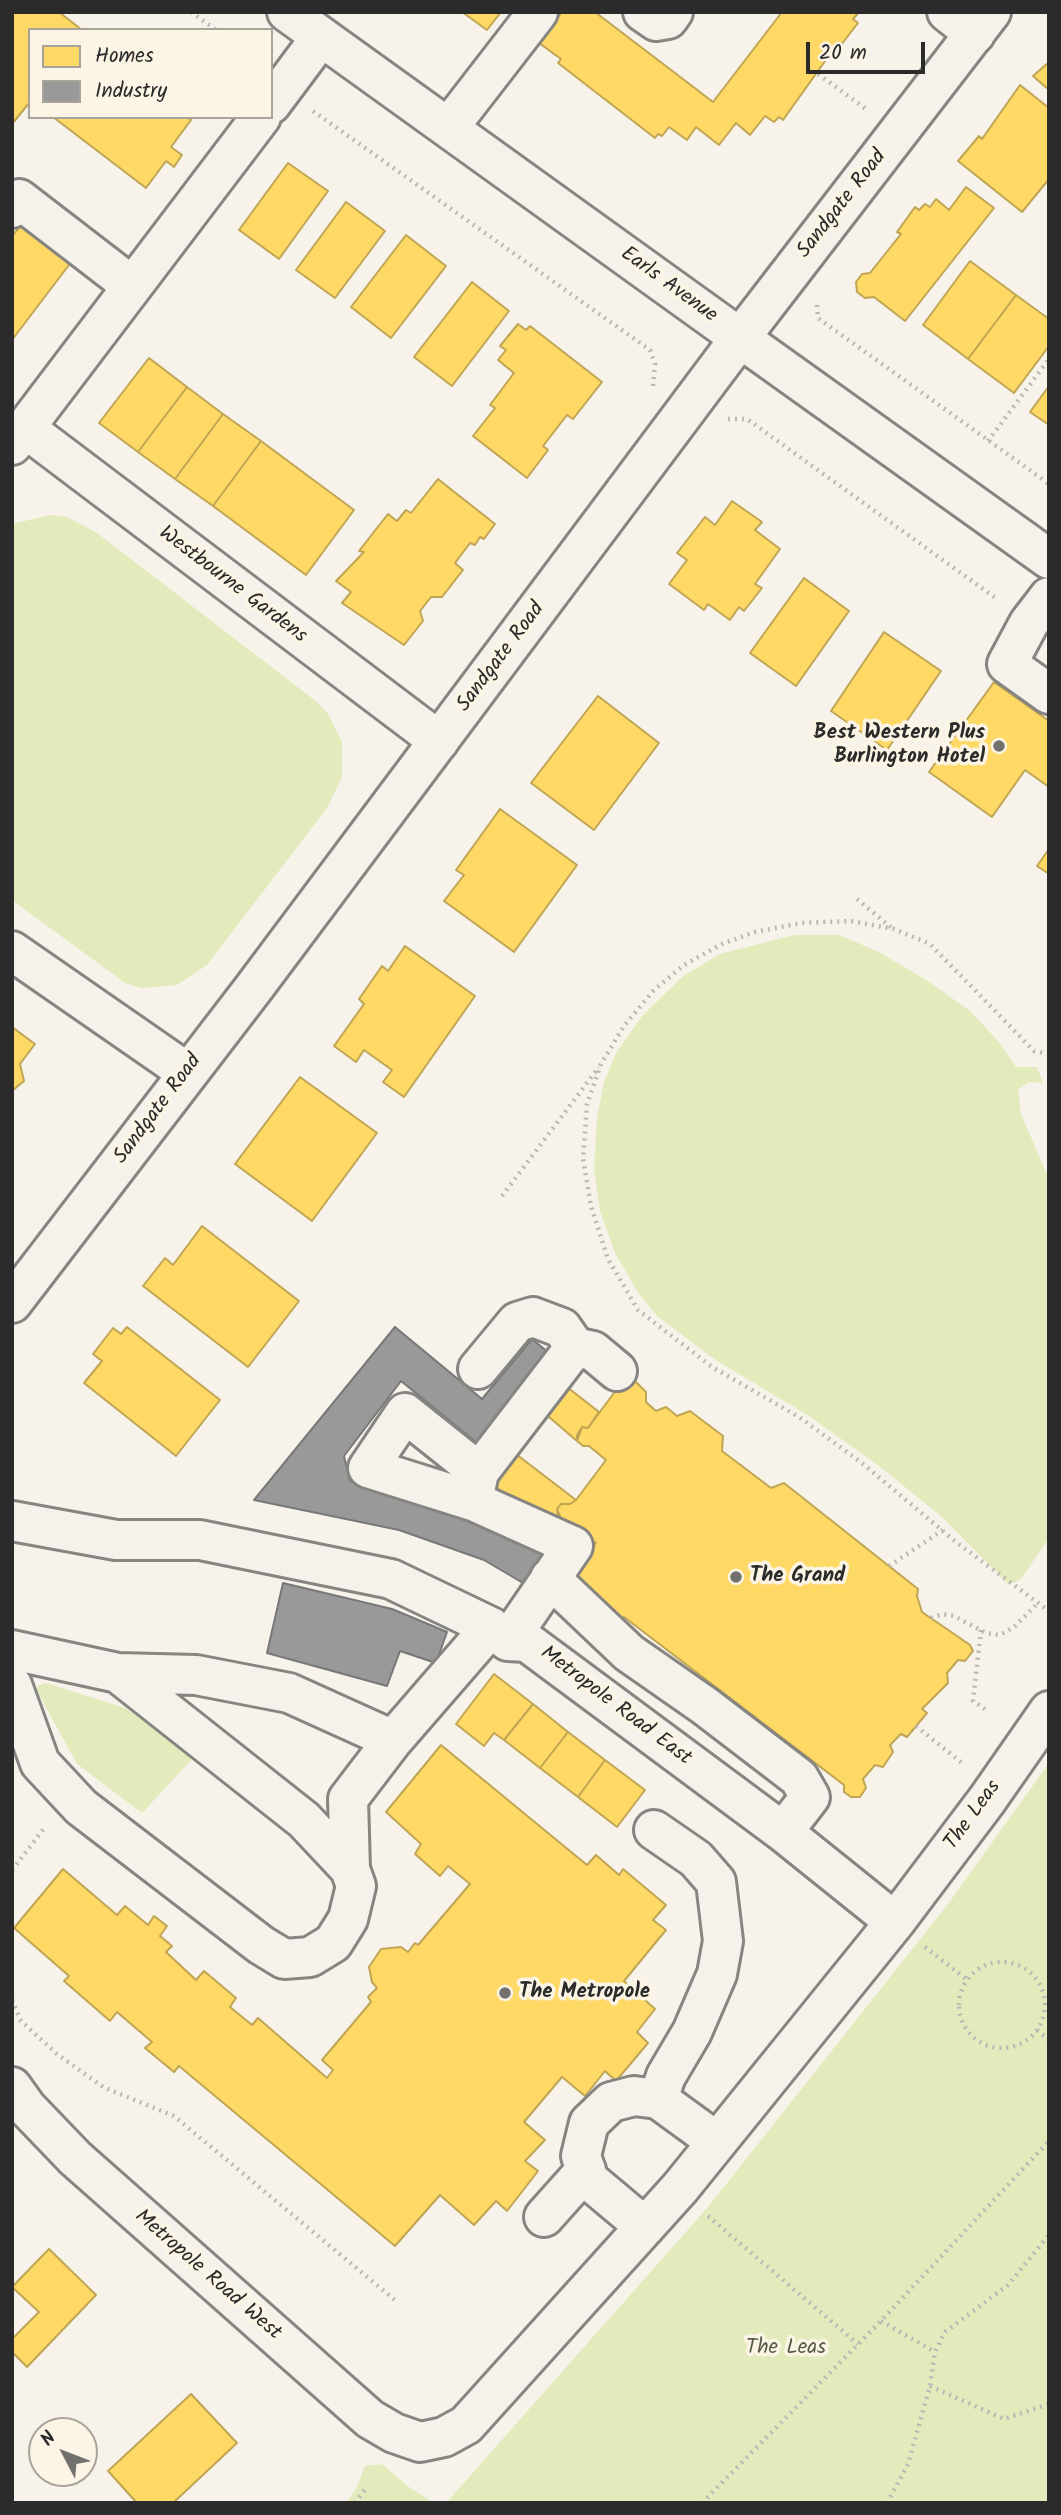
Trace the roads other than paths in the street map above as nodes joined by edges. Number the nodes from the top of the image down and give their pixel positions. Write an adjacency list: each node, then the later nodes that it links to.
1 (288, 12): 6 (main road, Earls Avenue)
2 (538, 12): 9 (main road)
3 (643, 12): 4 (main road)
4 (673, 12)
5 (971, 19): 12 (main road, Sandgate Road)
6 (321, 37): 7 (main road, Westbourne Gardens); 9 (main road, Earls Avenue)
7 (273, 101)
8 (260, 119): 11 (main road, Westbourne Gardens)
9 (449, 127): 12 (main road, Earls Avenue)
10 (12, 208): 11 (main road)
11 (132, 286): 13 (main road, Westbourne Gardens)
12 (740, 338): 14 (main road, Earls Avenue); 17 (main road, Sandgate Road)
13 (19, 437): 17 (main road, Westbourne Gardens)
14 (1049, 559)
15 (1039, 610): 16 (main road)
16 (1049, 694)
17 (439, 741): 19 (main road, Sandgate Road)
18 (12, 951): 19 (main road)
19 (188, 1073): 20 (main road, Sandgate Road)
20 (12, 1303)
21 (575, 1347): 22 (main road); 23 (main road); 25 (main road)
22 (478, 1368)
23 (617, 1371)
24 (12, 1521): 26 (main road, Metropole Road East)
25 (550, 1578): 26 (main road); 33 (main road)
26 (499, 1634): 31 (main road); 33 (main road, Metropole Road East)
27 (12, 1650): 28 (main road)
28 (118, 1673): 31 (main road); 34 (main road)
29 (12, 1685): 34 (main road)
30 (1049, 1711): 35 (main road, The Leas)
31 (393, 1740): 34 (main road)
32 (654, 1830): 37 (main road)
33 (783, 1832): 35 (main road, Metropole Road East)
34 (350, 1869)
35 (895, 1922): 38 (main road, The Leas)
36 (12, 2087): 42 (main road, Metropole Road West)
37 (658, 2099): 38 (main road); 39 (main road)
38 (717, 2141): 41 (main road, The Leas)
39 (586, 2170): 40 (main road); 41 (main road)
40 (544, 2217)
41 (645, 2227): 42 (main road, The Leas)
42 (420, 2442)

